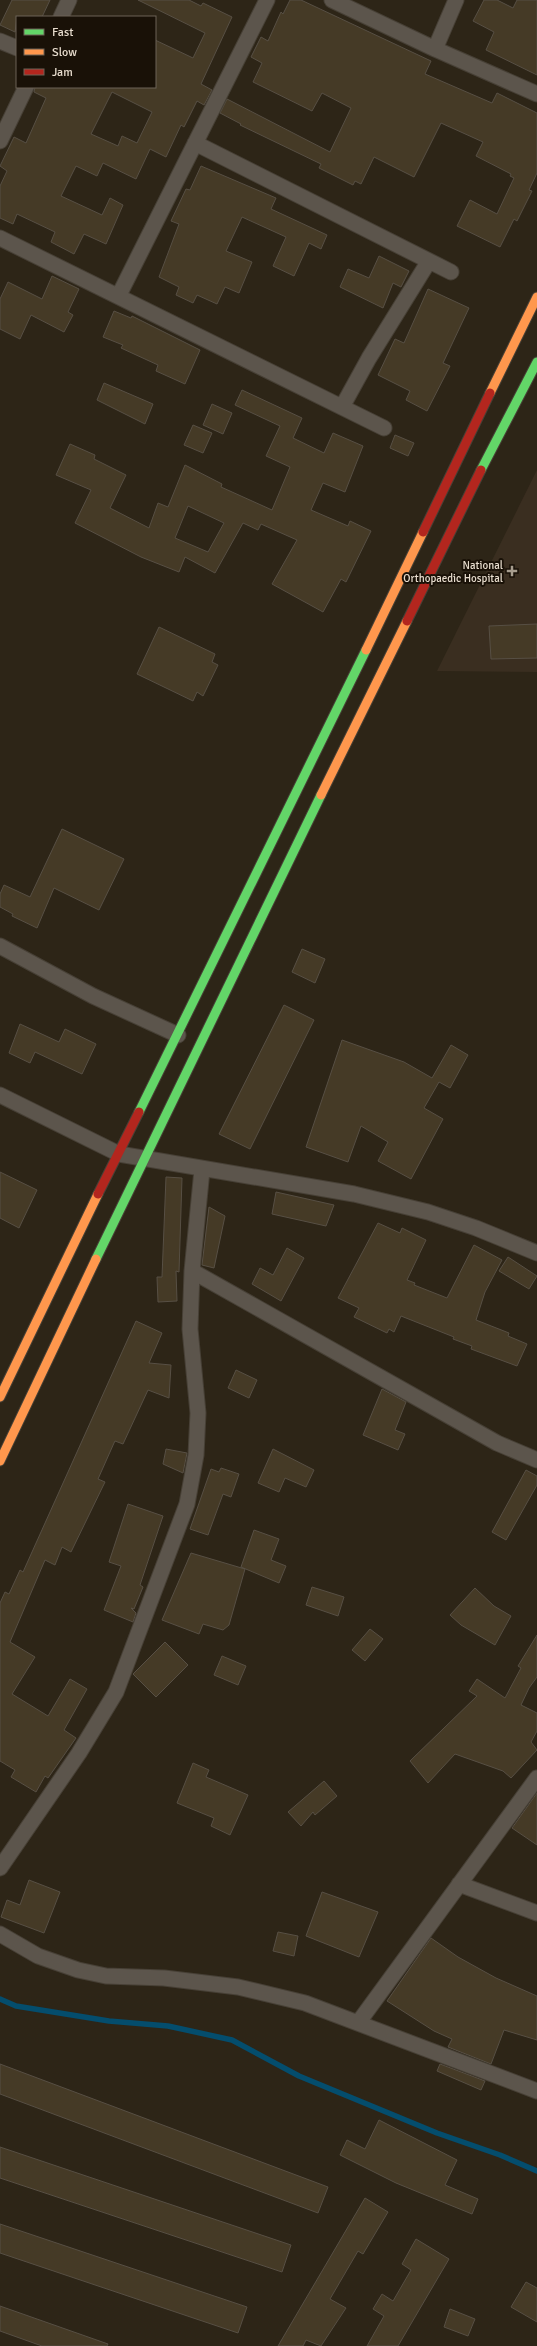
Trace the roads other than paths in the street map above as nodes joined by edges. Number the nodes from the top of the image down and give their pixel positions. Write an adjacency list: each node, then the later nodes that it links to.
1 (69, 0): 5 (street)
2 (267, 0): 12 (street)
3 (332, 0): 8 (street)
4 (456, 0): 8 (street)
5 (61, 16)
6 (0, 41): 7 (street)
7 (16, 48)
8 (435, 49): 10 (street)
9 (26, 88): 11 (street)
10 (537, 94)
11 (0, 141)
12 (195, 143): 14 (street); 16 (street)
13 (0, 238): 16 (street)
14 (429, 261): 15 (street); 19 (street)
15 (451, 272)
16 (119, 295): 19 (street)
17 (537, 296): 22 (main road)
18 (537, 362): 25 (main road)
19 (342, 407): 20 (street)
20 (384, 428)
21 (0, 946): 22 (street)
22 (178, 1035): 24 (main road)
23 (0, 1095): 24 (street)
24 (119, 1154): 25 (street); 29 (main road)
25 (145, 1159): 26 (street); 31 (main road)
26 (202, 1170): 27 (street); 28 (street)
27 (537, 1253)
28 (192, 1270): 30 (street); 33 (street)
29 (0, 1397)
30 (537, 1460)
31 (0, 1461)
32 (537, 1778): 34 (street)
33 (0, 1868)
34 (459, 1884): 35 (street); 37 (street)
35 (537, 1913)
36 (0, 1934): 37 (street)
37 (358, 2023): 38 (street)
38 (537, 2091)

